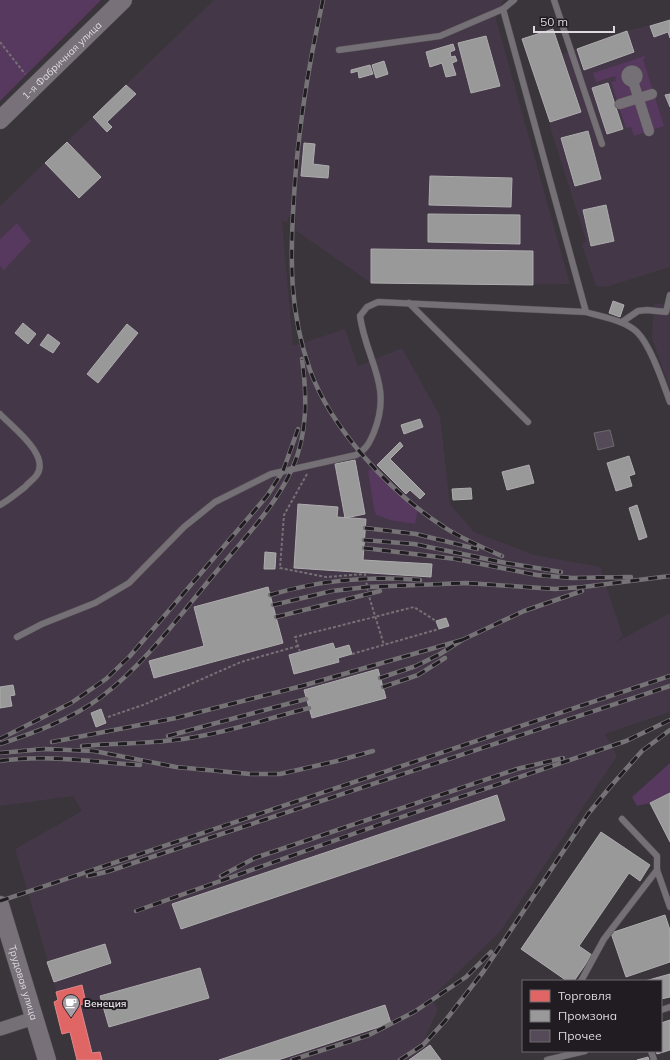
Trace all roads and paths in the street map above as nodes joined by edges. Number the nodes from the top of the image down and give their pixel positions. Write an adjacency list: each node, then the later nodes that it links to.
1 (123, 0): 12 (main road, 1-я Фабричная улица)
2 (514, 0): 4 (lane)
3 (554, 0): 14 (lane)
4 (503, 9): 6 (lane); 17 (lane)
5 (0, 42): 7 (path)
6 (339, 50)
7 (25, 74)
8 (639, 76): 10 (street)
9 (652, 94): 10 (street)
10 (638, 98): 11 (street); 13 (street)
11 (620, 104)
12 (0, 120)
13 (650, 131)
14 (602, 144)
15 (670, 295): 18 (lane)
16 (408, 303): 17 (lane); 22 (lane); 23 (lane)
17 (586, 312): 19 (lane)
18 (668, 312): 19 (lane)
19 (622, 322): 20 (lane)
20 (670, 402)
21 (0, 414): 24 (lane)
22 (528, 422)
23 (311, 465): 25 (path); 28 (lane)
24 (0, 505)
25 (375, 616): 26 (path); 29 (path); 30 (path)
26 (436, 621)
27 (439, 629): 29 (path)
28 (17, 637)
29 (384, 645): 32 (path)
30 (298, 646): 31 (path); 33 (path)
31 (300, 652)
32 (352, 654)
33 (108, 717)
34 (622, 819): 35 (lane)
35 (658, 870): 37 (lane); 38 (lane)
36 (0, 905): 39 (main road, Трудовая улица)
37 (670, 907)
38 (582, 980)
39 (34, 1018): 40 (street); 42 (main road, Трудовая улица)
40 (0, 1029)
41 (581, 1052): 43 (lane)
42 (47, 1060)
43 (547, 1060)

